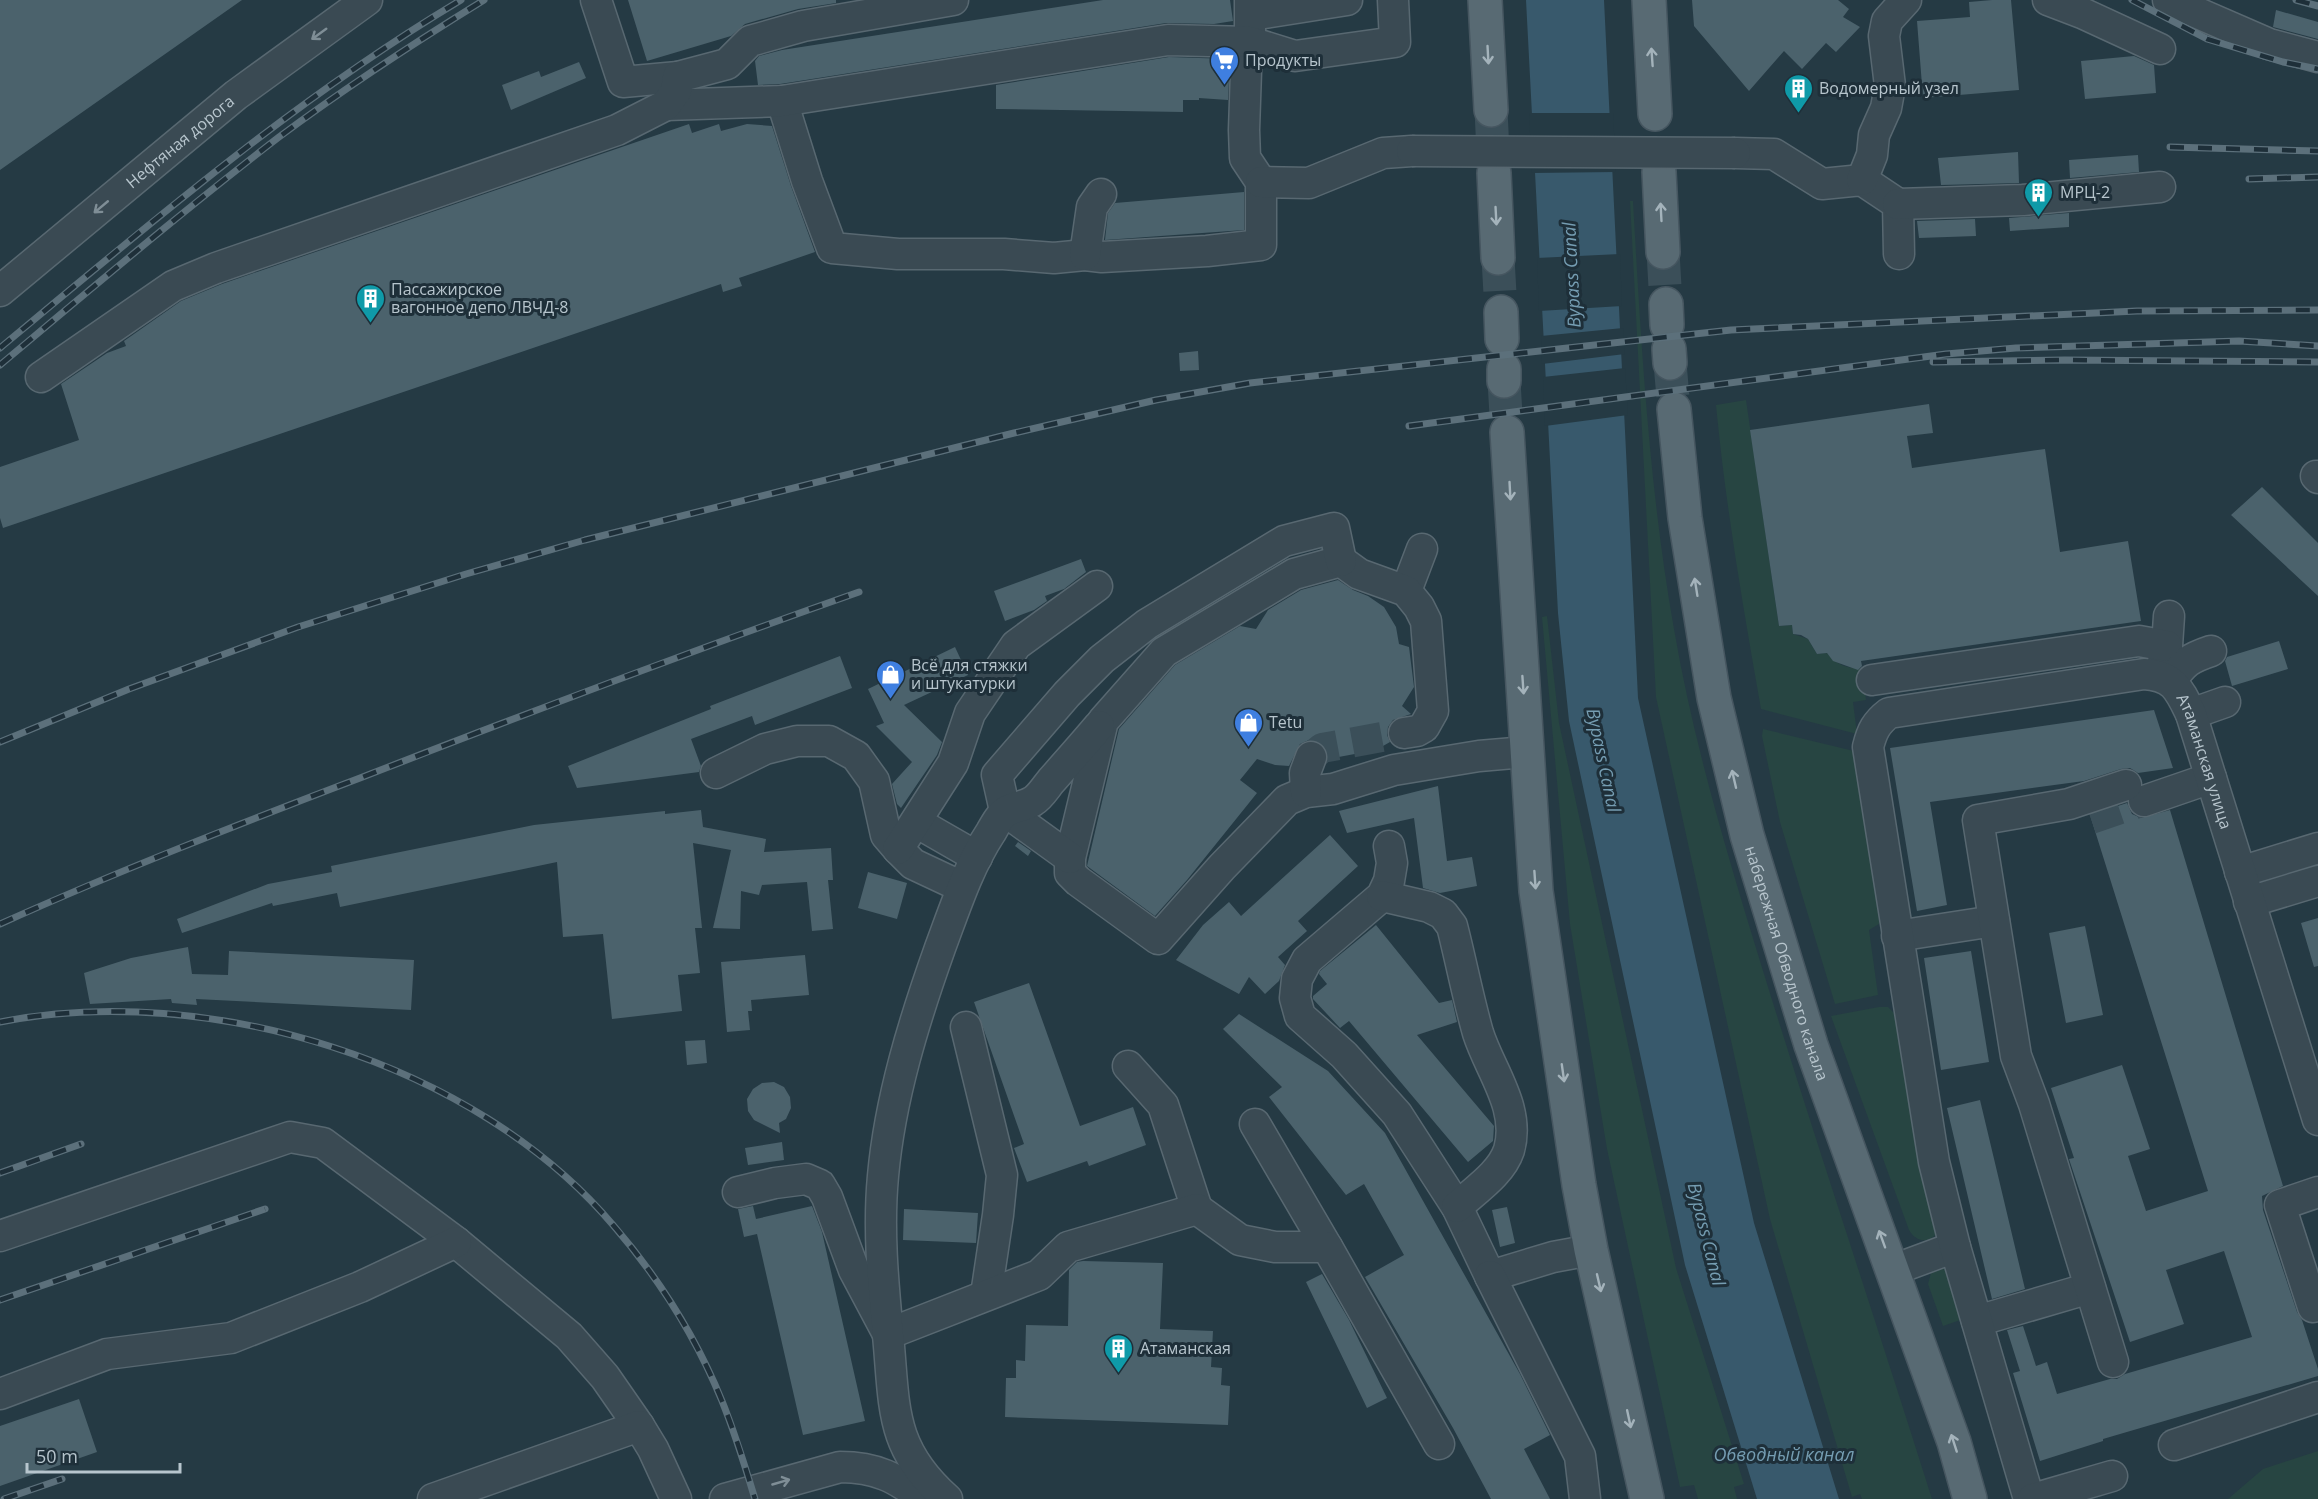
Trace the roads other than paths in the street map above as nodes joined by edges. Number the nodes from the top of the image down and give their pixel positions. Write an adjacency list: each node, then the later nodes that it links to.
1 (367, 0): 30 (street, Нефтяная дорога, one-way to 30)
2 (596, 0): 14 (street)
3 (953, 0): 14 (street)
4 (1347, 0): 11 (street)
5 (1393, 0): 11 (street)
6 (1485, 0): 17 (main road, one-way to 17)
7 (1649, 0): 18 (main road, one-way to 7)
8 (1906, 0): 21 (street)
9 (2048, 0): 12 (street)
10 (2168, 0): 13 (street)
11 (1251, 19): 15 (street); 22 (street)
12 (2160, 50)
13 (2318, 57)
14 (678, 77): 16 (street)
15 (782, 101): 16 (street); 28 (street)
16 (666, 105): 31 (street)
17 (1491, 110)
18 (1655, 114)
19 (1659, 171): 26 (main road, one-way to 19)
20 (1494, 173): 29 (main road, one-way to 29)
21 (1862, 180): 22 (street, bridge); 25 (street)
22 (1261, 182): 28 (street)
23 (2160, 187): 25 (street)
24 (1101, 194): 28 (street)
25 (1898, 204): 27 (street)
26 (1663, 252)
27 (1899, 254)
28 (1085, 255)
29 (1498, 258)
30 (0, 291)
31 (42, 377)
32 (1674, 409): 78 (main road, набережная Обводного канала, one-way to 32)
33 (1507, 432): 47 (main road, one-way to 47)
34 (1422, 549): 37 (street)
35 (1341, 561): 37 (street); 45 (street); 53 (street)
36 (1097, 586): 52 (street)
37 (1406, 591): 46 (street)
38 (2169, 616): 39 (street)
39 (2167, 646): 41 (street); 42 (street)
40 (2211, 651): 41 (street)
41 (2166, 678): 44 (street, Атаманская улица); 64 (street)
42 (1872, 680)
43 (2226, 702): 44 (street)
44 (2191, 714): 50 (street, Атаманская улица)
45 (1103, 721): 53 (street); 57 (street)
46 (1404, 733)
47 (1526, 752): 51 (street); 77 (main road, one-way to 77)
48 (1311, 758): 51 (street)
49 (716, 773): 56 (street)
50 (2211, 778): 58 (street, Атаманская улица); 63 (street)
51 (1306, 792): 57 (street)
52 (916, 822): 53 (street); 56 (street)
53 (991, 834): 57 (street); 60 (street)
54 (1389, 846): 61 (street)
55 (2318, 848): 58 (street)
56 (898, 849): 60 (street)
57 (1070, 858)
58 (2240, 872): 62 (street, Атаманская улица)
59 (2318, 881): 62 (street)
60 (962, 887): 84 (street)
61 (1382, 896): 71 (street); 71 (street)
62 (2249, 902): 67 (street, Атаманская улица)
63 (1994, 921): 64 (street); 80 (street)
64 (1897, 936): 76 (street)
65 (966, 1027): 81 (street)
66 (1128, 1066): 72 (street)
67 (2314, 1092)
68 (1255, 1124): 75 (street)
69 (738, 1192): 84 (street)
70 (2318, 1192): 82 (street)
71 (1457, 1207): 79 (street)
72 (1197, 1209): 75 (street); 81 (street)
73 (0, 1236): 74 (street)
74 (456, 1242): 86 (street); 88 (street)
75 (1327, 1247): 90 (street)
76 (1955, 1247): 78 (street); 83 (street)
77 (1591, 1250): 79 (street); 101 (main road, one-way to 101)
78 (1893, 1270): 102 (main road, набережная Обводного канала, one-way to 78)
79 (1490, 1276): 100 (street)
80 (2090, 1288): 83 (street); 85 (street)
81 (986, 1295): 84 (street)
82 (2310, 1308)
83 (1977, 1321): 103 (street)
84 (888, 1334): 89 (street)
85 (2113, 1362)
86 (0, 1394)
87 (2318, 1397): 91 (street)
88 (639, 1426): 94 (street); 95 (street)
89 (899, 1430): 92 (street); 98 (street); 99 (street)
90 (1439, 1444)
91 (2174, 1445)
92 (840, 1467): 96 (street, one-way to 92); 97 (street)
93 (2112, 1476): 103 (street)
94 (433, 1499)
95 (676, 1499)
96 (725, 1499)
97 (926, 1499)
98 (947, 1499)
99 (962, 1499)
100 (1585, 1499)
101 (1647, 1499)
102 (1970, 1499)
103 (2031, 1499)

